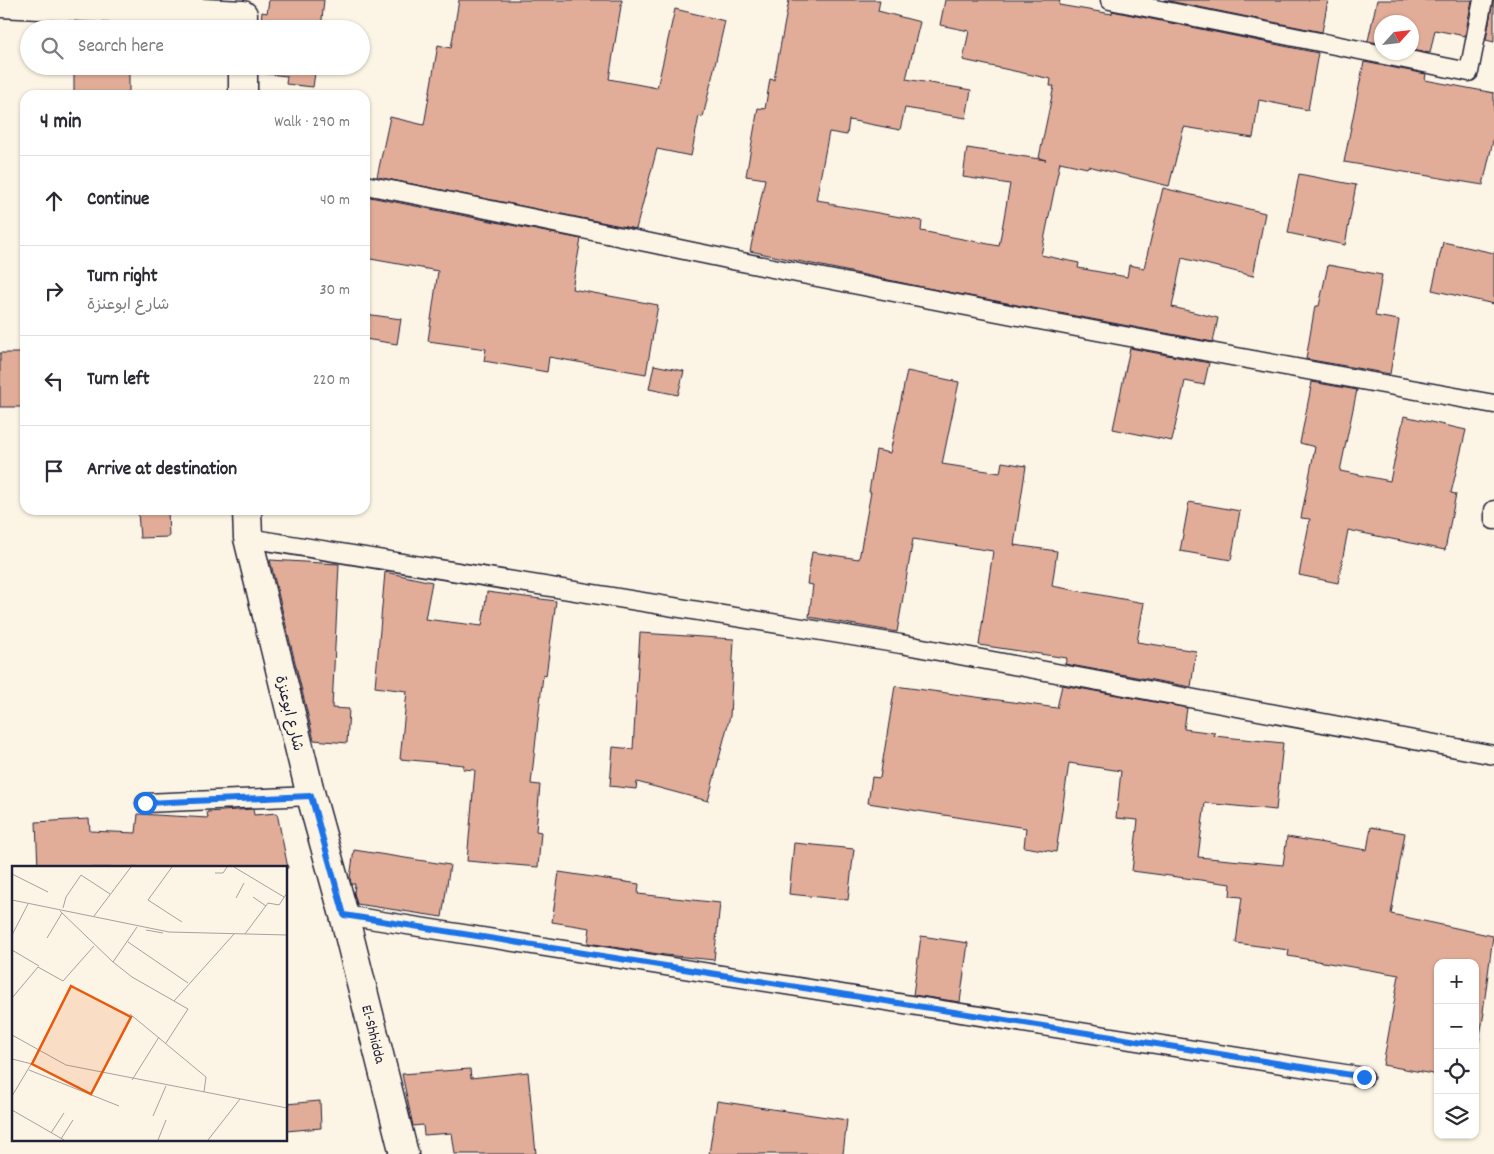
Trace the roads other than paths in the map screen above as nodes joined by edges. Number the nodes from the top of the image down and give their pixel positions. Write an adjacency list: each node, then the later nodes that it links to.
1 (1110, 0): 2 (lane)
2 (1483, 0)
3 (0, 3): 4 (street)
4 (244, 15)
5 (243, 75): 6 (street)
6 (243, 90)
7 (370, 186): 8 (lane)
8 (1494, 404)
9 (1494, 510): 11 (lane)
10 (246, 515): 12 (street, شارع ابوعنزة)
11 (1494, 520)
12 (248, 538): 14 (lane); 15 (street, شارع ابوعنزة)
13 (1494, 748): 14 (lane)
14 (1494, 755)
15 (311, 796): 16 (lane); 17 (street, شارع ابوعنزة)
16 (145, 803)
17 (344, 915): 18 (lane); 19 (street, El-Shhidda)
18 (1364, 1077)
19 (404, 1154)

